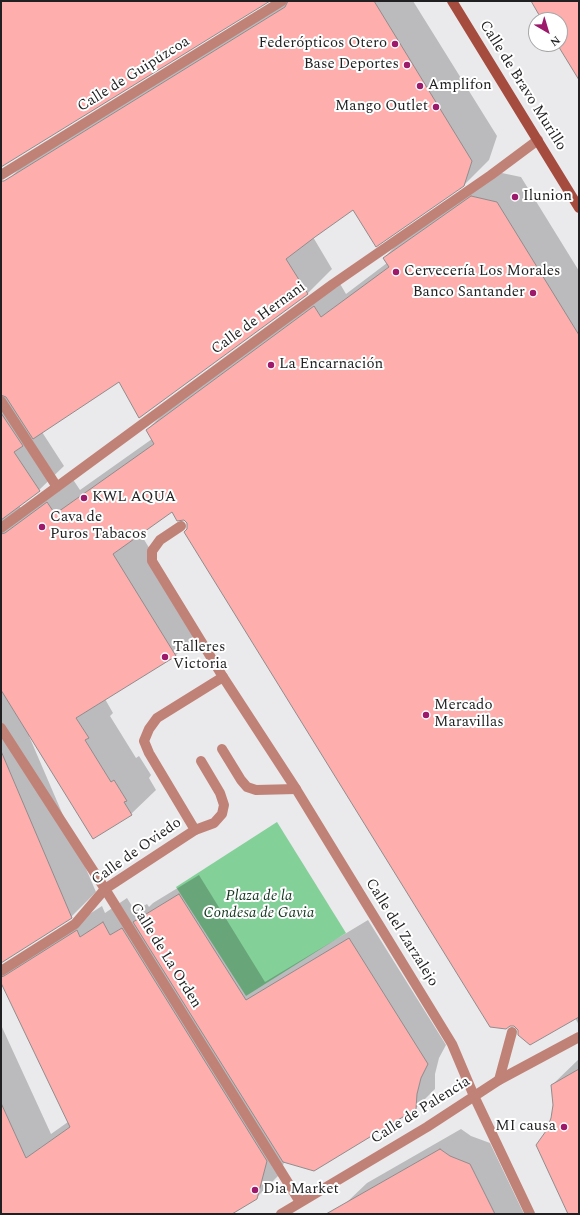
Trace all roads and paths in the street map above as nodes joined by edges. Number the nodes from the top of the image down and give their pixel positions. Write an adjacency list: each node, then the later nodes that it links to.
1 (282, 1): 4 (street, Calle de Guipúzcoa)
2 (452, 1): 3 (main road, Calle de Bravo Murillo)
3 (538, 140): 5 (main road, Calle de Bravo Murillo); 7 (street, Calle de Hernani)
4 (1, 174)
5 (579, 208)
6 (1, 401): 7 (street)
7 (58, 487): 9 (street, Calle de Hernani)
8 (181, 526): 10 (street)
9 (1, 528)
10 (223, 677): 14 (street); 15 (street)
11 (1, 728): 16 (street, Calle de La Orden)
12 (222, 749): 14 (street)
13 (201, 761): 15 (street, Calle de Oviedo)
14 (296, 789): 21 (street, Calle del Zarzalejo)
15 (195, 830): 16 (street, Calle de Oviedo)
16 (106, 889): 17 (street, Calle de Oviedo); 22 (street, Calle de La Orden)
17 (1, 971)
18 (512, 1032): 20 (street)
19 (579, 1037): 20 (street, Calle de Palencia)
20 (499, 1080): 21 (street, Calle de Palencia)
21 (474, 1096): 22 (street, Calle de Palencia); 24 (street, Calle del Zarzalejo)
22 (300, 1202): 23 (street, Calle de Palencia)
23 (281, 1214)
24 (530, 1214)

